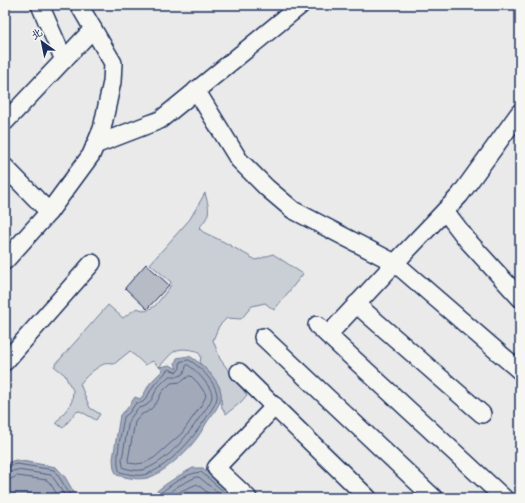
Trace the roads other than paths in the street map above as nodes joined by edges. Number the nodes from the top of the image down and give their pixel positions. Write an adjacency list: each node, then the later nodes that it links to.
1 (40, 5): 5 (street)
2 (79, 5): 4 (street)
3 (301, 5): 6 (street)
4 (93, 29): 5 (street); 9 (street)
5 (64, 60): 8 (street)
6 (196, 90): 9 (street); 15 (street)
7 (520, 112): 11 (street)
8 (7, 114)
9 (95, 145): 12 (street)
10 (5, 167): 12 (street)
11 (445, 211): 15 (street); 16 (street)
12 (48, 212): 13 (street)
13 (5, 261)
14 (92, 263): 19 (street)
15 (395, 263): 17 (street); 20 (street)
16 (520, 298)
17 (356, 304): 23 (street); 27 (street)
18 (263, 338): 26 (street)
19 (5, 362)
20 (520, 371)
21 (239, 372): 22 (street)
22 (274, 406): 24 (street); 25 (street)
23 (482, 414)
24 (248, 498)
25 (368, 498)
26 (434, 498)
27 (504, 498)

